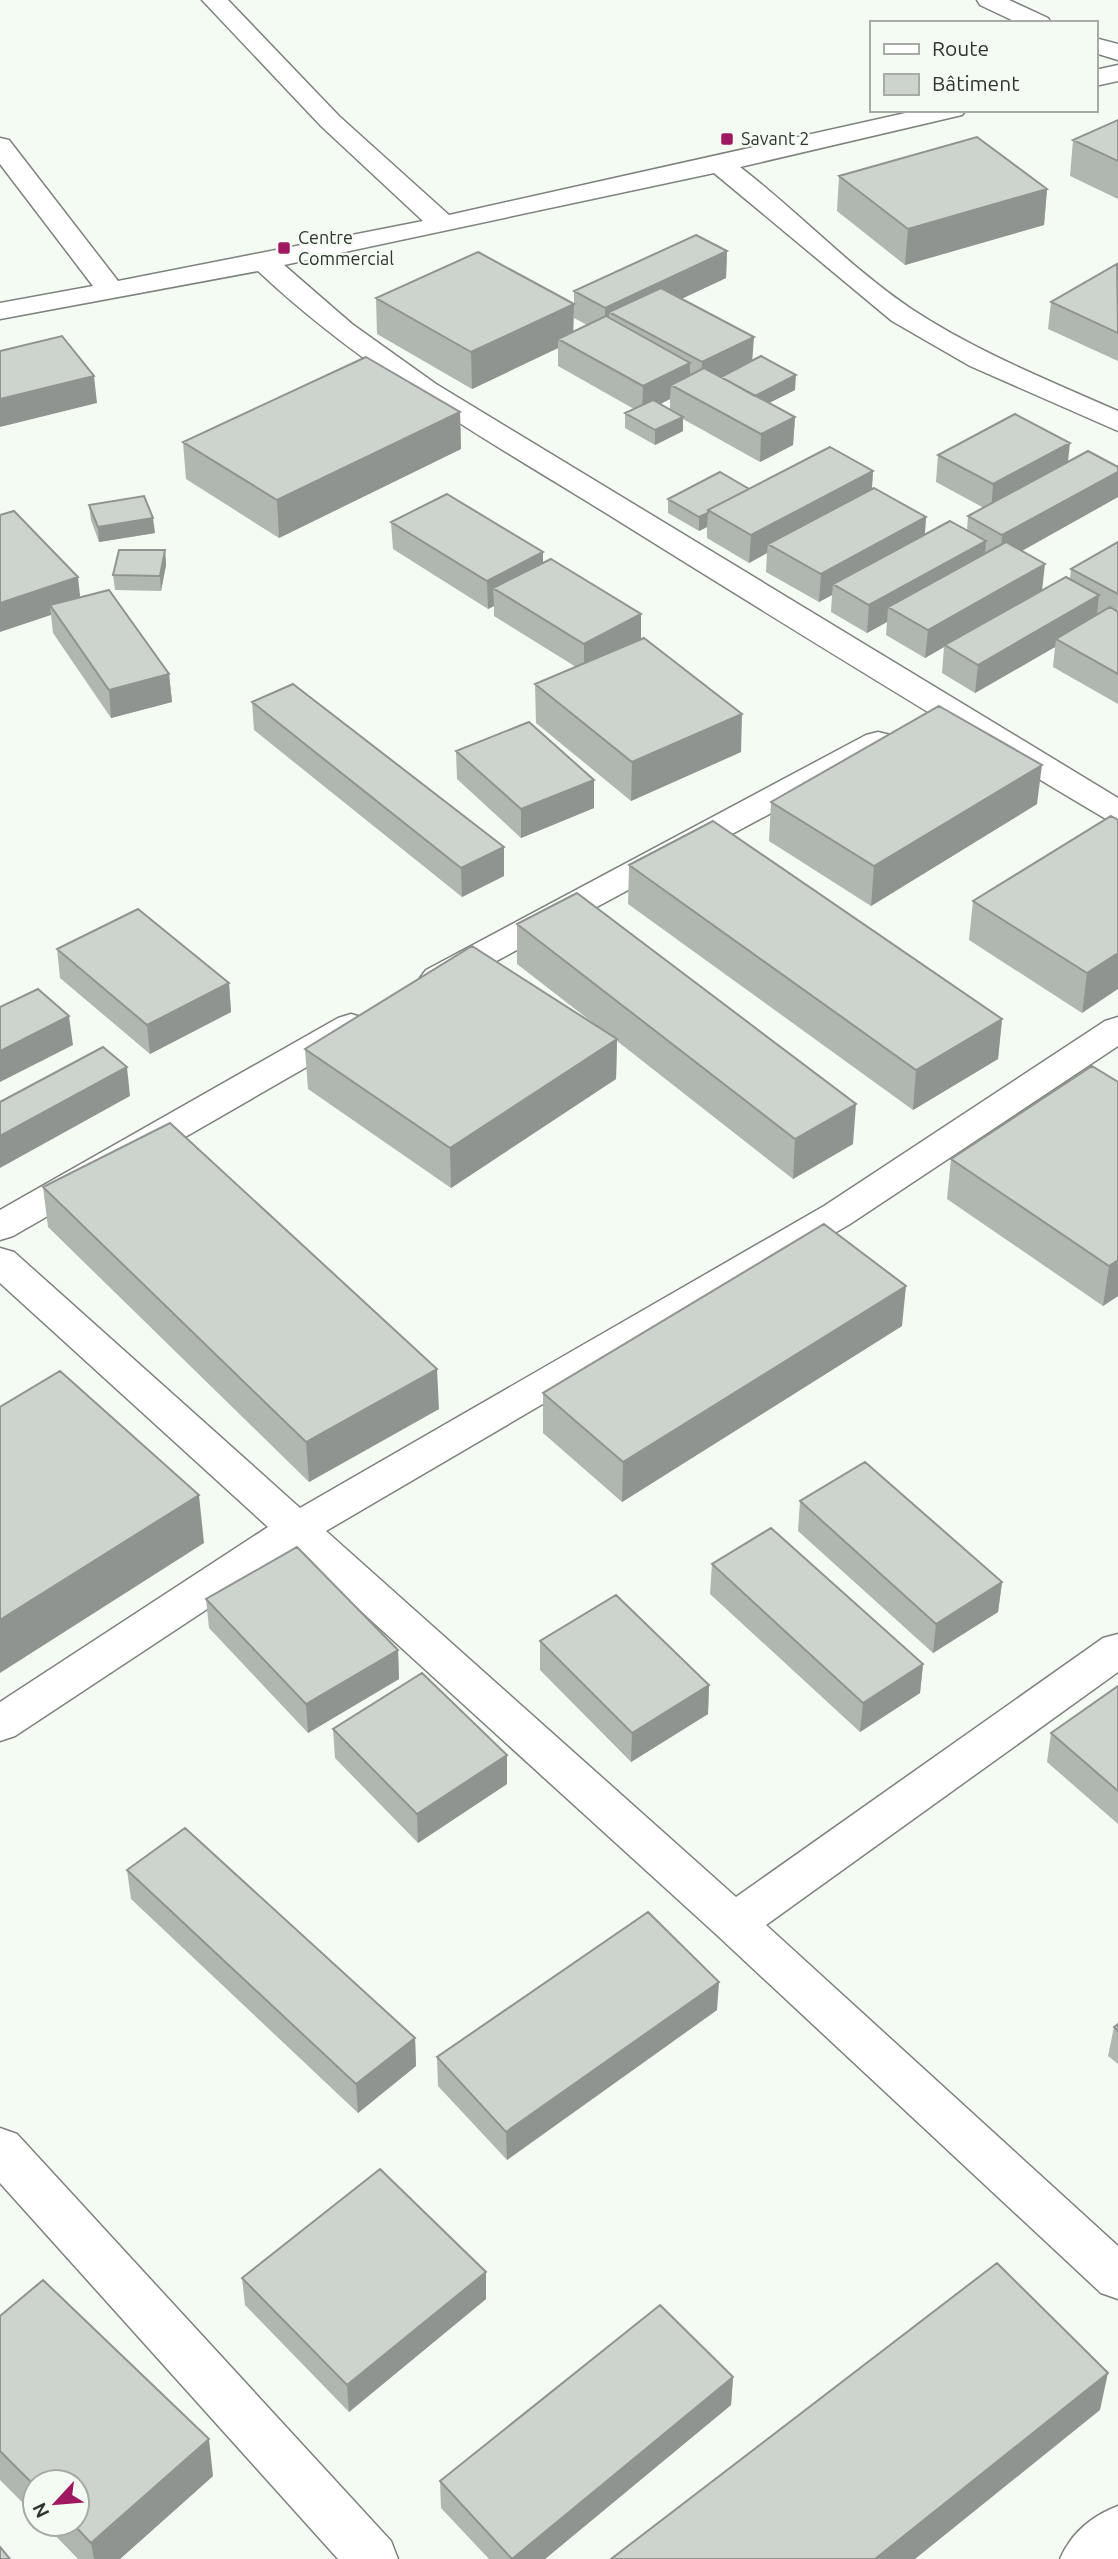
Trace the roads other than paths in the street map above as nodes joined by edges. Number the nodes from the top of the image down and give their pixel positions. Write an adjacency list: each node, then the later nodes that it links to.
1 (214, 0): 11 (street)
2 (989, 0): 3 (street)
3 (1035, 21)
4 (1097, 46): 5 (street)
5 (1118, 52)
6 (1118, 73): 7 (street)
7 (1097, 78)
8 (945, 112): 10 (street)
9 (0, 146): 13 (street)
10 (720, 165): 11 (street); 15 (street)
11 (443, 224): 12 (street)
12 (265, 262): 13 (street); 16 (street)
13 (111, 291): 14 (street)
14 (0, 312)
15 (1118, 422)
16 (942, 708): 17 (street); 18 (street)
17 (1118, 812)
18 (413, 991)
19 (376, 1012): 21 (street)
20 (1118, 1029): 23 (street)
21 (0, 1227)
22 (0, 1261): 23 (street)
23 (295, 1530): 25 (street); 26 (street)
24 (1118, 1650): 26 (street)
25 (0, 1724)
26 (733, 1923): 28 (street)
27 (0, 2149): 30 (street)
28 (1118, 2277)
29 (1118, 2530): 31 (street)
30 (372, 2559)
31 (1086, 2559)

